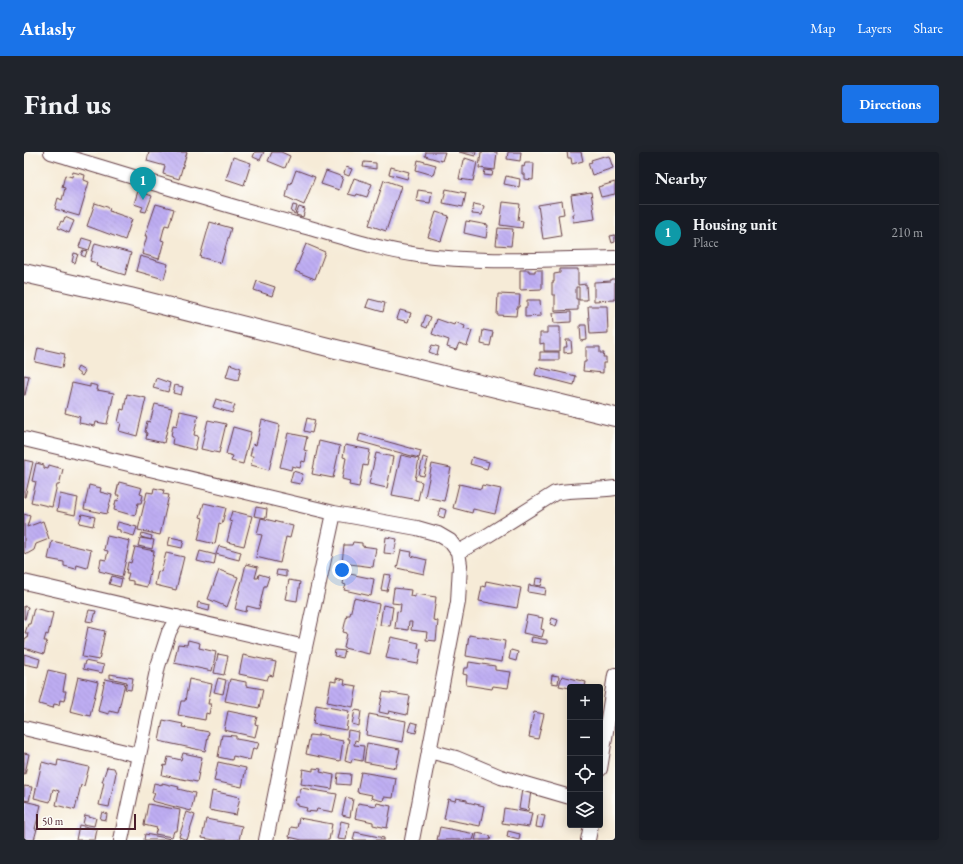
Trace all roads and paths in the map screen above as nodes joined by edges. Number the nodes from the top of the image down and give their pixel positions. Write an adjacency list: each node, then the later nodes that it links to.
1 (51, 152): 2 (street)
2 (615, 258)
3 (24, 273): 4 (street)
4 (615, 417)
5 (24, 439): 7 (street)
6 (615, 488): 8 (street)
7 (334, 513): 8 (street); 11 (street)
8 (458, 552): 14 (street)
9 (24, 582): 10 (street)
10 (178, 617): 11 (street); 15 (street)
11 (305, 647): 20 (street)
12 (615, 675): 16 (street)
13 (24, 728): 15 (street)
14 (429, 751): 17 (street); 21 (street)
15 (138, 754): 19 (street)
16 (602, 756)
17 (567, 796)
18 (590, 828): 22 (street)
19 (121, 840)
20 (266, 840)
21 (412, 840)
22 (588, 840)

